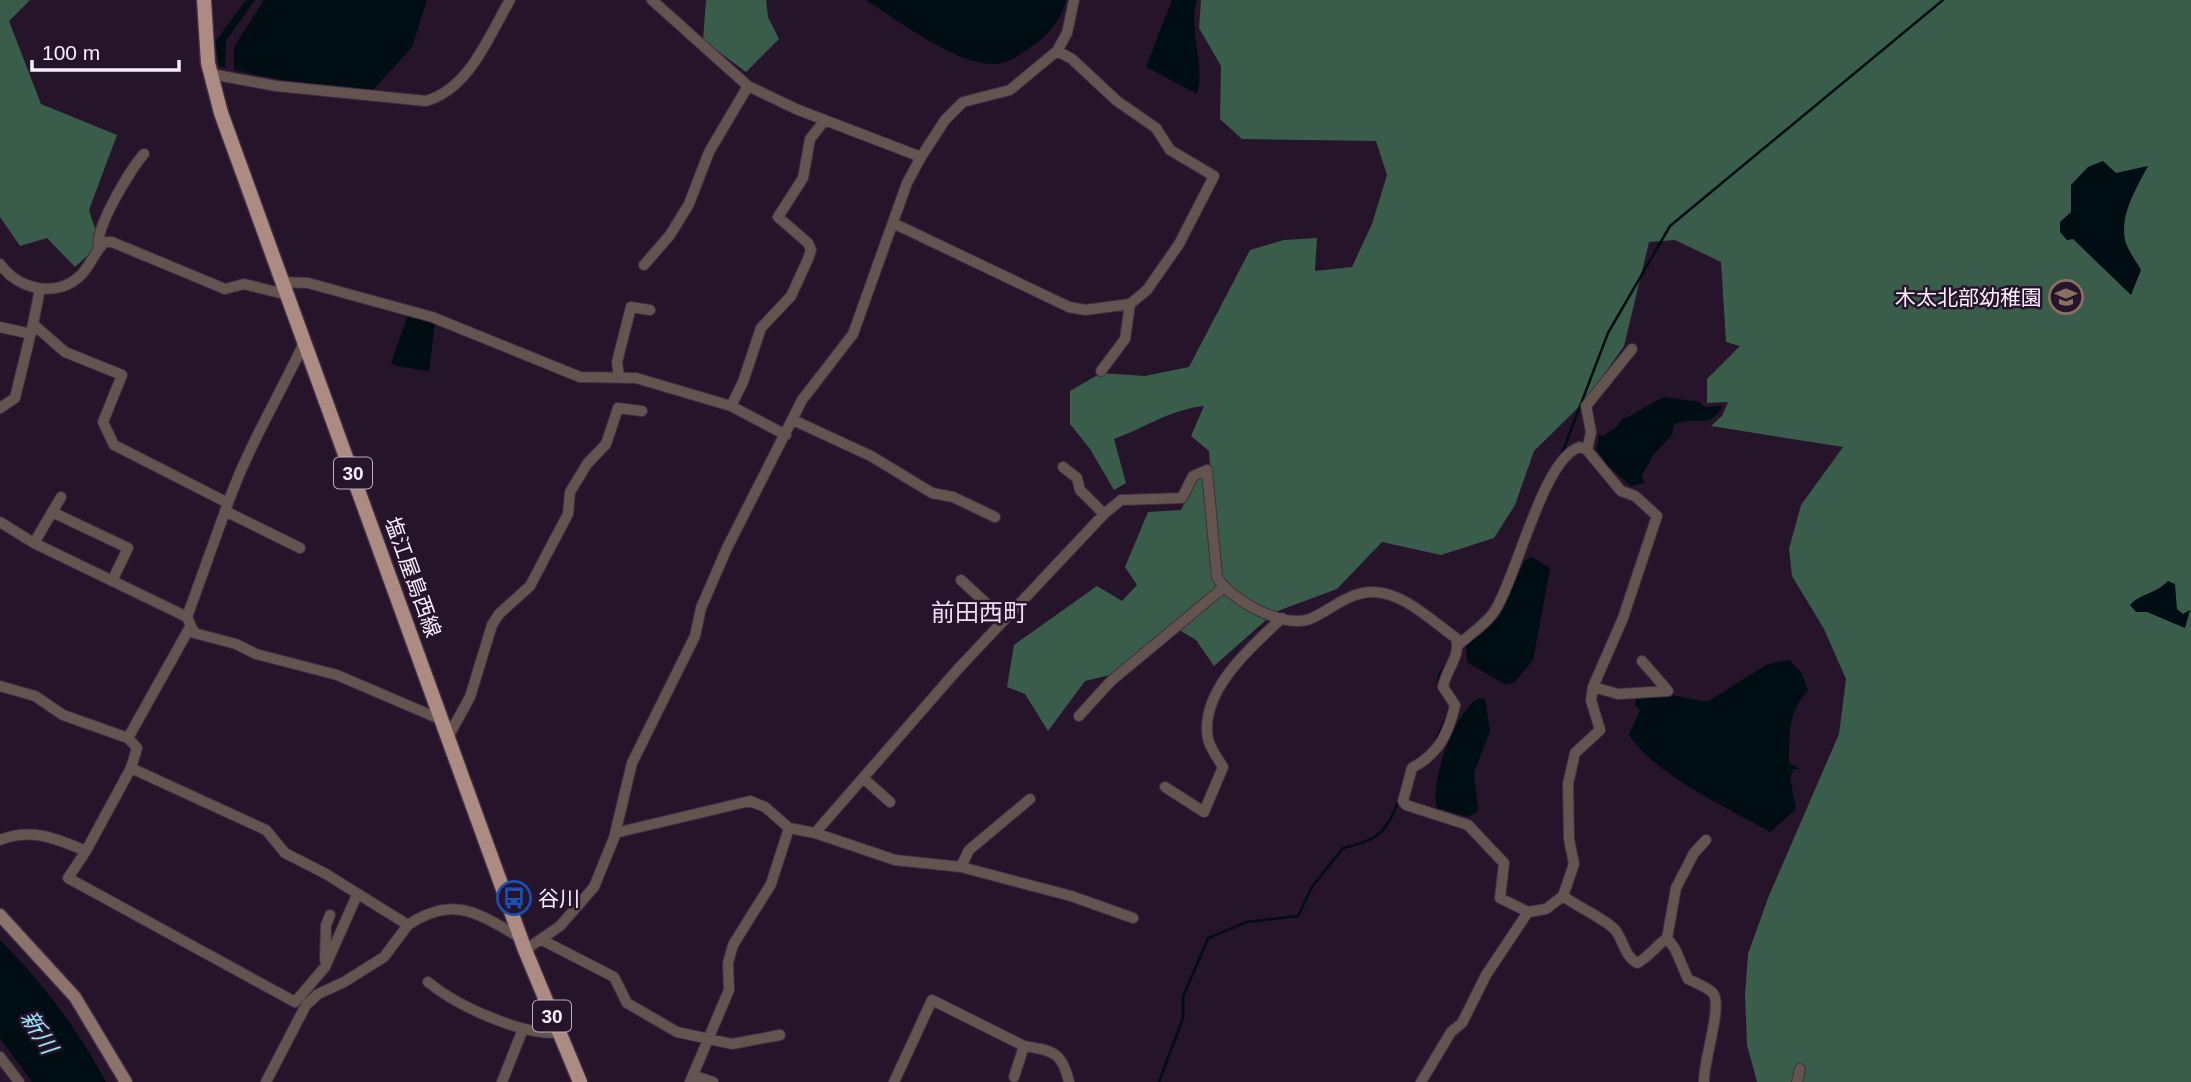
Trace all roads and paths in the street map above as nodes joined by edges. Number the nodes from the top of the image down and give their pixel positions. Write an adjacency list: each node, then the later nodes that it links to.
1 (204, 0): 6 (main road, 塩江屋島西線 / 30)
2 (510, 0): 6 (street)
3 (652, 0): 7 (street)
4 (1074, 0): 5 (street)
5 (1058, 51): 10 (street); 17 (street)
6 (211, 74): 16 (main road, 塩江屋島西線 / 30)
7 (748, 86): 8 (street); 14 (street)
8 (825, 120): 10 (street); 25 (street)
9 (144, 154): 12 (street)
10 (921, 157): 11 (street)
11 (893, 223): 17 (street); 28 (street)
12 (99, 247): 15 (street); 16 (street)
13 (0, 264): 15 (street)
14 (644, 265)
15 (40, 289): 20 (street)
16 (285, 289): 21 (main road, 塩江屋島西線 / 30); 24 (street)
17 (1130, 304): 23 (street)
18 (650, 310): 24 (street)
19 (0, 327): 20 (street)
20 (32, 329): 26 (street); 33 (street)
21 (304, 341): 33 (street); 51 (main road, 塩江屋島西線 / 30)
22 (1632, 348): 30 (street)
23 (1101, 371)
24 (619, 377): 25 (street)
25 (731, 406): 29 (street)
26 (0, 408)
27 (642, 411): 52 (street)
28 (793, 420): 29 (street); 36 (street)
29 (786, 435): 60 (street)
30 (1587, 450): 46 (street); 49 (street)
31 (1063, 467): 35 (street)
32 (61, 497): 34 (street)
33 (226, 507): 39 (street); 45 (street)
34 (52, 512): 38 (street); 41 (street)
35 (1104, 514): 42 (street); 44 (street)
36 (995, 517)
37 (0, 522): 38 (street)
38 (34, 543): 41 (street)
39 (300, 548)
40 (961, 580): 44 (street)
41 (112, 581): 45 (street)
42 (1223, 587): 43 (street); 50 (street)
43 (1282, 618): 46 (street); 56 (street)
44 (1004, 620): 55 (street)
45 (189, 622): 51 (street); 53 (street)
46 (1456, 653): 68 (street)
47 (1642, 660): 49 (street)
48 (0, 686): 53 (street)
49 (1593, 687): 67 (street)
50 (1079, 716)
51 (443, 720): 52 (main road, 塩江屋島西線 / 30)
52 (448, 737): 74 (main road, 塩江屋島西線 / 30)
53 (128, 738): 54 (street)
54 (131, 768): 64 (street); 66 (street)
55 (863, 778): 58 (street); 61 (street)
56 (1165, 787)
57 (1030, 799): 65 (street)
58 (890, 802)
59 (789, 828): 60 (street); 61 (street); 81 (street)
60 (615, 833): 74 (street)
61 (816, 833): 65 (street)
62 (0, 840): 64 (street)
63 (1706, 840): 73 (street)
64 (86, 851): 75 (street)
65 (961, 867): 71 (street)
66 (357, 895): 72 (street); 75 (street)
67 (1563, 896): 68 (street); 73 (street)
68 (1528, 912): 95 (street)
69 (0, 915): 88 (street)
70 (330, 915): 75 (street)
71 (1133, 918)
72 (408, 925): 74 (street); 77 (street)
73 (1667, 938): 96 (street)
74 (530, 943): 79 (main road, 塩江屋島西線 / 30); 81 (street)
75 (325, 967): 77 (street)
76 (428, 982): 78 (street)
77 (306, 1004): 89 (street)
78 (523, 1029): 79 (street); 90 (street)
79 (559, 1033): 91 (main road, 塩江屋島西線 / 30)
80 (780, 1035): 81 (street)
81 (711, 1037): 86 (street)
82 (1024, 1046): 85 (street); 93 (street); 94 (street)
83 (0, 1057): 87 (street)
84 (1800, 1069): 97 (street)
85 (1014, 1077)
86 (693, 1079): 92 (street)
87 (19, 1082)
88 (126, 1082)
89 (266, 1082)
90 (502, 1082)
91 (580, 1082)
92 (713, 1082)
93 (894, 1082)
94 (1069, 1082)
95 (1421, 1082)
96 (1704, 1082)
97 (1797, 1082)

